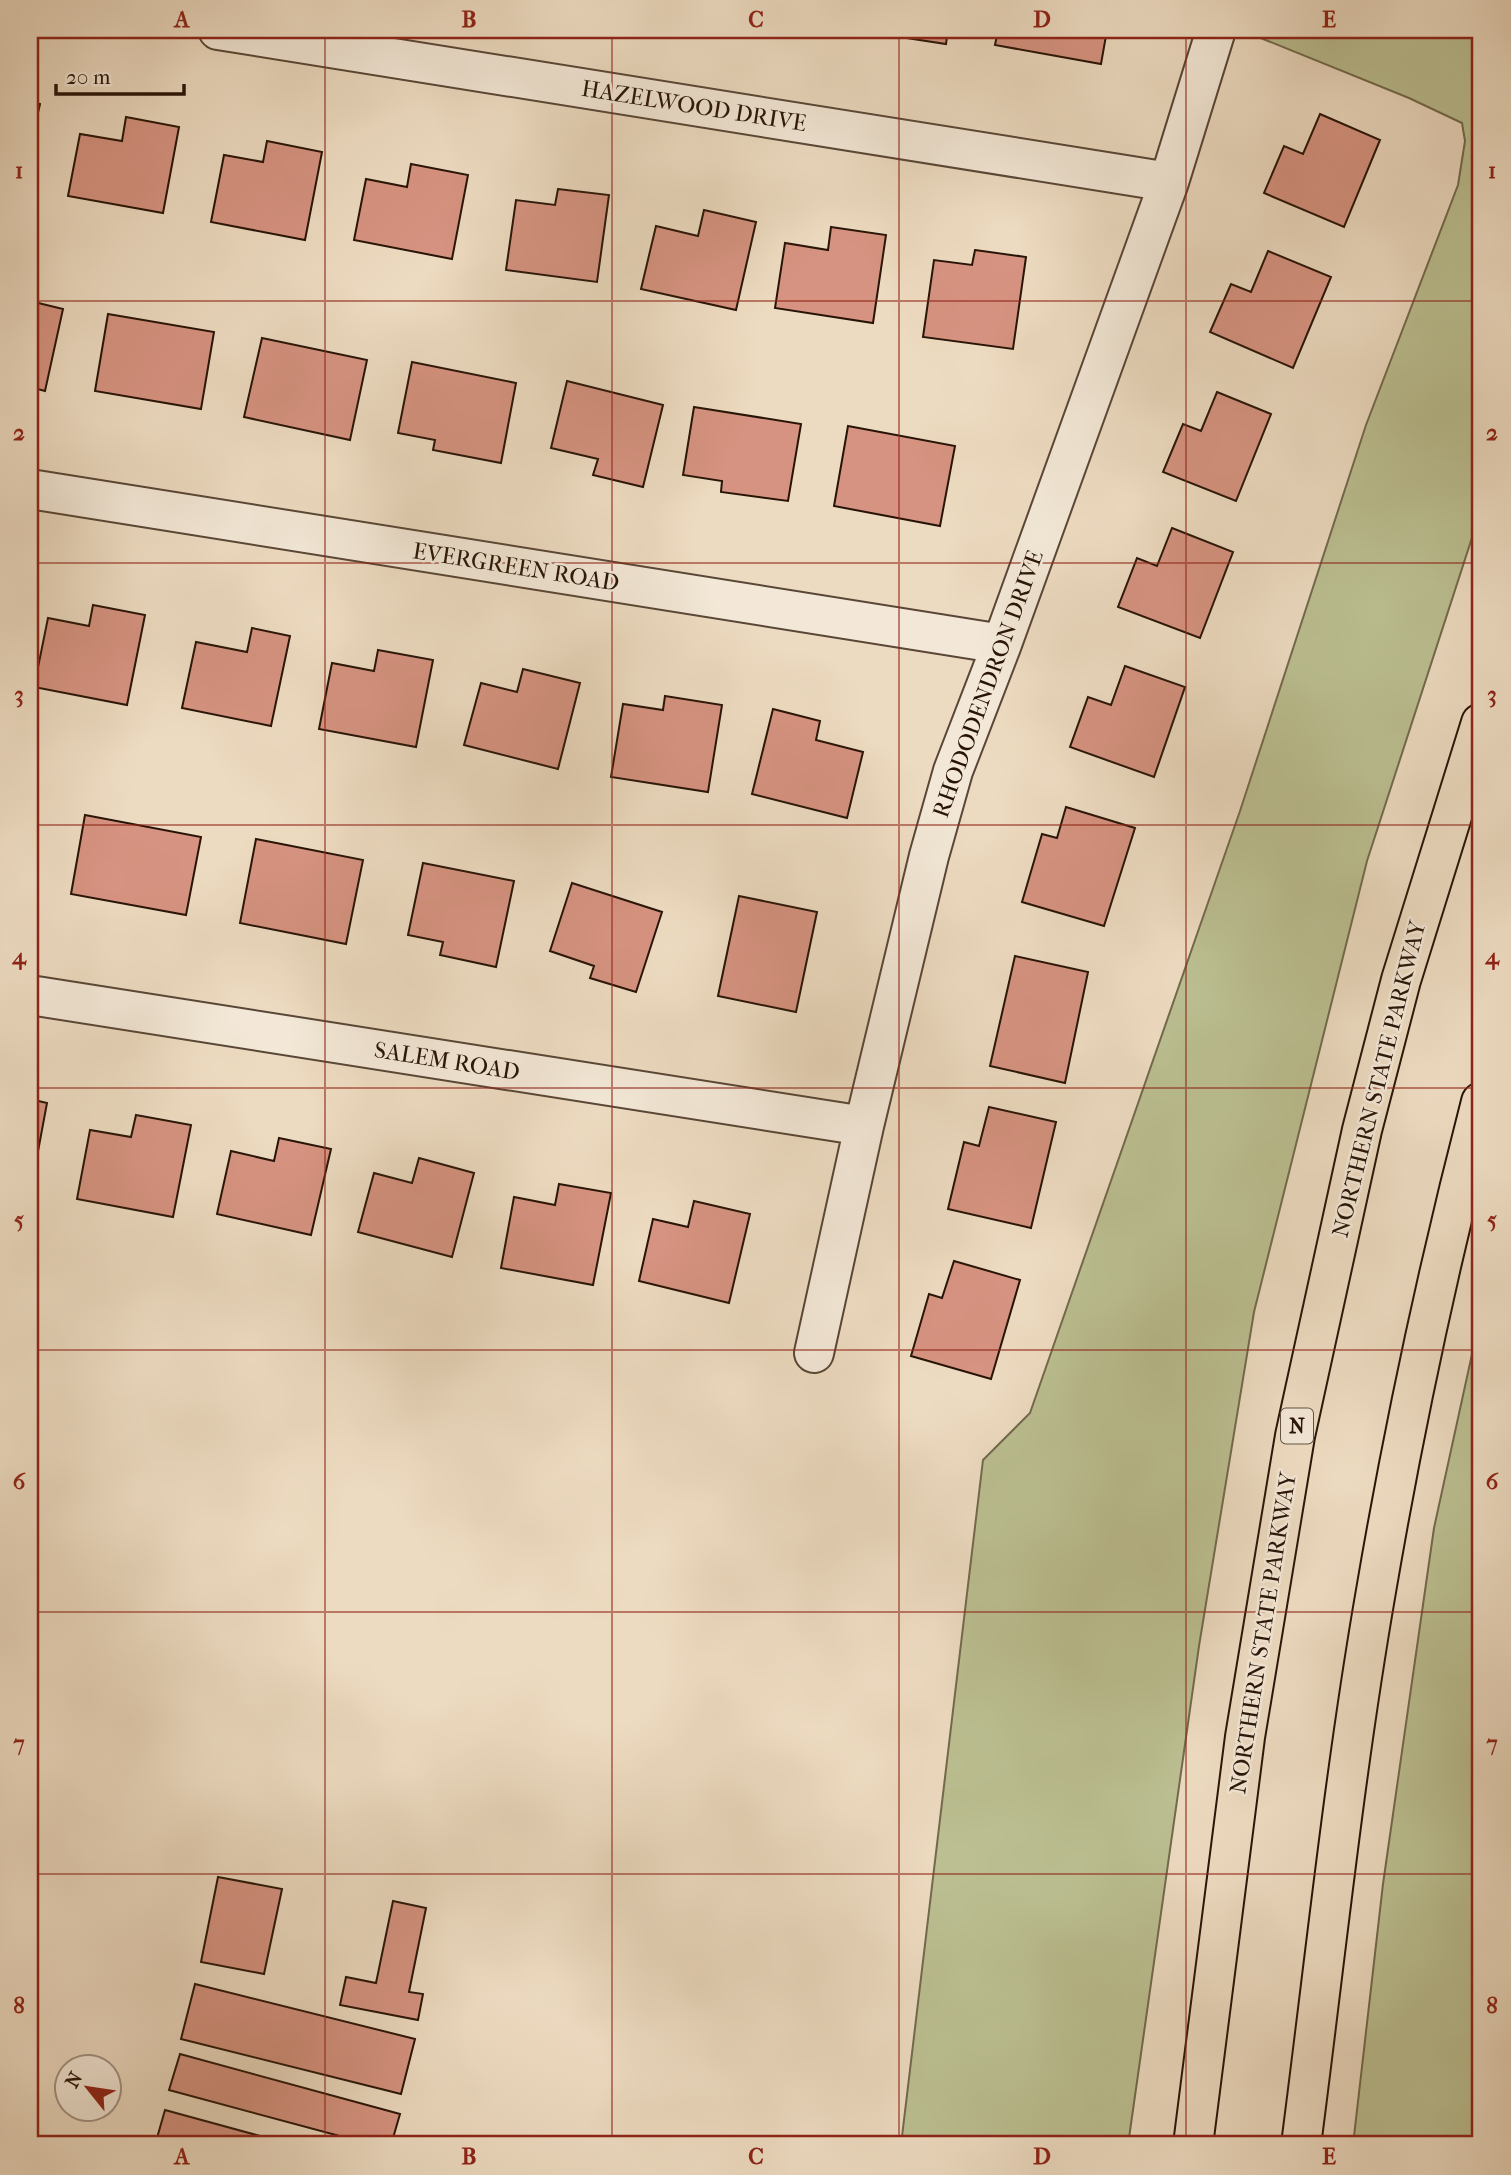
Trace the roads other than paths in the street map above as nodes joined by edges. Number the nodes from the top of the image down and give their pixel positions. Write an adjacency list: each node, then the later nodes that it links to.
1 (218, 30): 3 (street, HAZELWOOD DRIVE)
2 (1216, 30): 3 (street, RHODODENDRON DRIVE)
3 (1169, 182): 5 (street, RHODODENDRON DRIVE)
4 (30, 489): 5 (street, EVERGREEN ROAD)
5 (1002, 644): 9 (street, RHODODENDRON DRIVE)
6 (1481, 723): 11 (highway, NORTHERN STATE PARKWAY / N)
7 (30, 995): 9 (street, SALEM ROAD)
8 (1481, 1102): 12 (highway)
9 (864, 1126): 10 (street, RHODODENDRON DRIVE)
10 (814, 1353)
11 (1193, 2145)
12 (1301, 2145)

